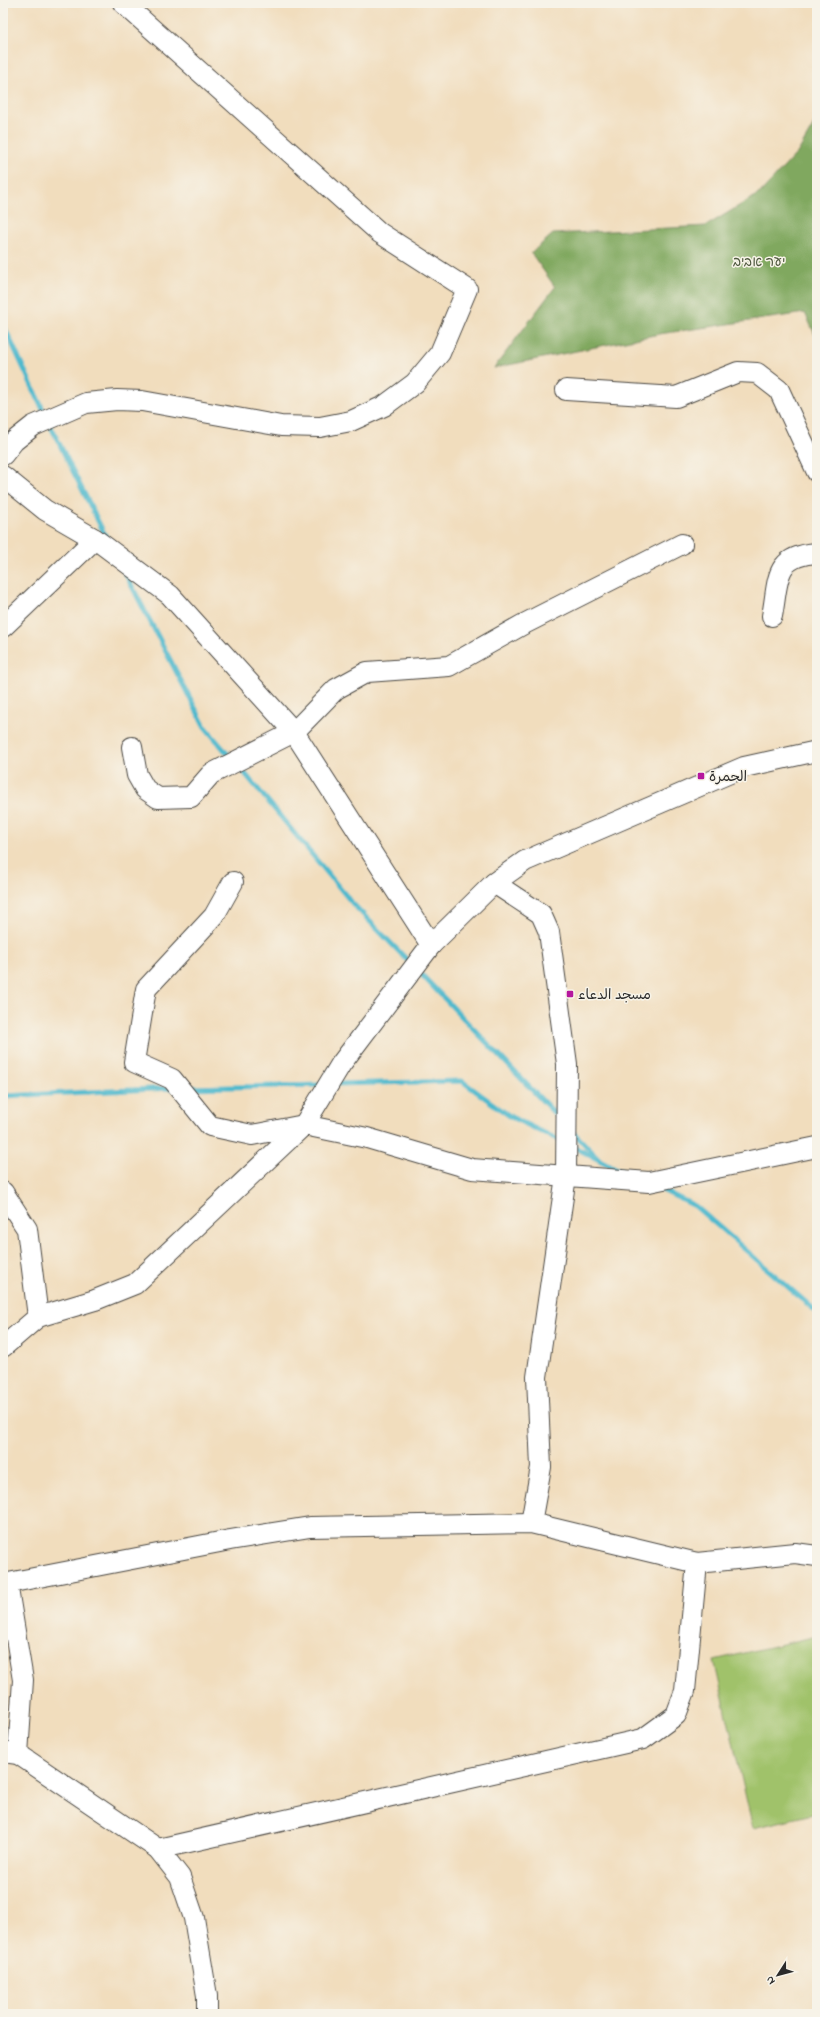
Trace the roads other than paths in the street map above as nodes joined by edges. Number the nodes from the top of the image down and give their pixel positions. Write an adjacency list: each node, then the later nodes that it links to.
1 (123, 3): 3 (street)
2 (566, 390): 4 (street)
3 (3, 455)
4 (817, 472)
5 (3, 476): 6 (street)
6 (95, 538): 10 (street); 11 (street)
7 (682, 544): 11 (street)
8 (817, 553): 9 (street)
9 (772, 616)
10 (3, 627)
11 (294, 732): 12 (street); 16 (street)
12 (132, 746)
13 (817, 751): 15 (street)
14 (233, 882): 17 (street)
15 (494, 883): 16 (street); 19 (street)
16 (431, 945): 17 (street)
17 (304, 1125): 19 (street); 21 (street)
18 (817, 1147): 19 (street)
19 (566, 1176): 23 (street)
20 (3, 1192): 21 (street)
21 (38, 1317): 22 (street)
22 (3, 1347)
23 (531, 1523): 25 (street); 26 (street)
24 (817, 1556): 25 (street)
25 (698, 1563): 28 (street)
26 (5, 1583): 27 (street)
27 (11, 1753): 28 (street)
28 (158, 1849): 29 (street)
29 (207, 2014)

